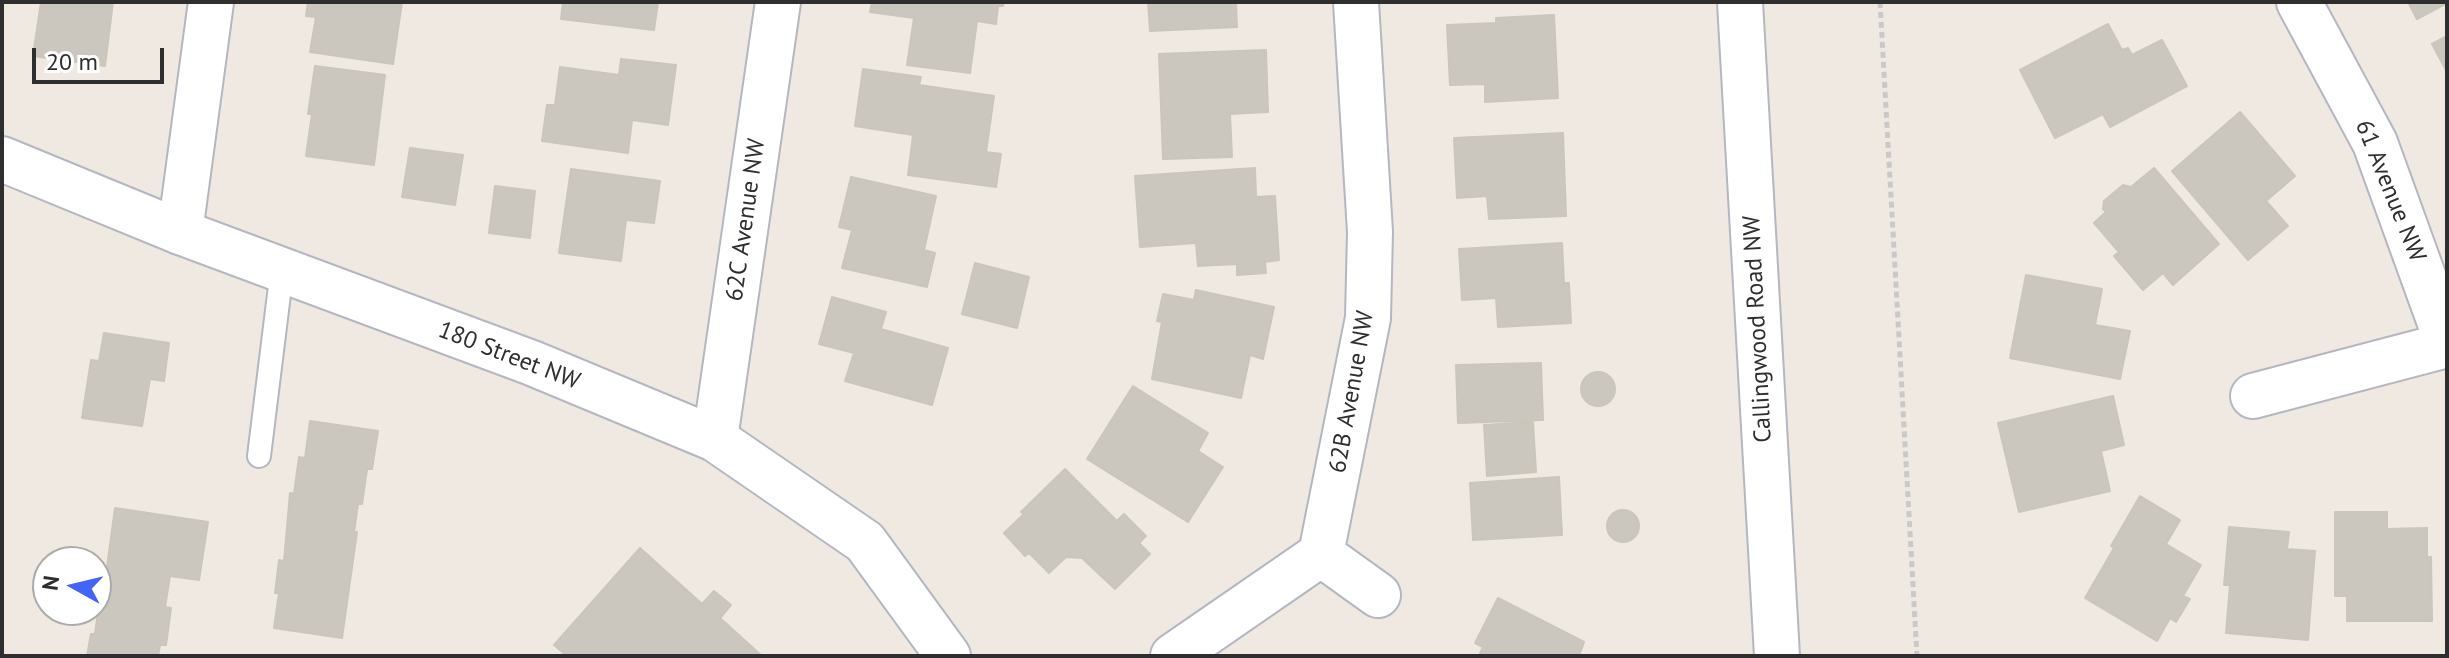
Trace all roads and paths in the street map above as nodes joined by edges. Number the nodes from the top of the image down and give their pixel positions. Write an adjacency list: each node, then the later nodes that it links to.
1 (211, 2): 8 (street)
2 (778, 2): 12 (street, 62C Avenue NW)
3 (1356, 2): 14 (street, 62B Avenue NW)
4 (1740, 2): 18 (street, Callingwood Road NW)
5 (1880, 2): 19 (path)
6 (2299, 2): 10 (street, 61 Avenue NW)
7 (2, 159): 8 (street, 180 Street NW)
8 (180, 232): 9 (street, 180 Street NW)
9 (282, 270): 12 (street, 180 Street NW); 13 (lane)
10 (2447, 344): 11 (street, 61 Avenue NW)
11 (2253, 396)
12 (715, 439): 16 (street, 180 Street NW)
13 (259, 456)
14 (1321, 554): 15 (street); 17 (street)
15 (1378, 595)
16 (948, 656)
17 (1173, 656)
18 (1777, 656)
19 (1917, 656)

